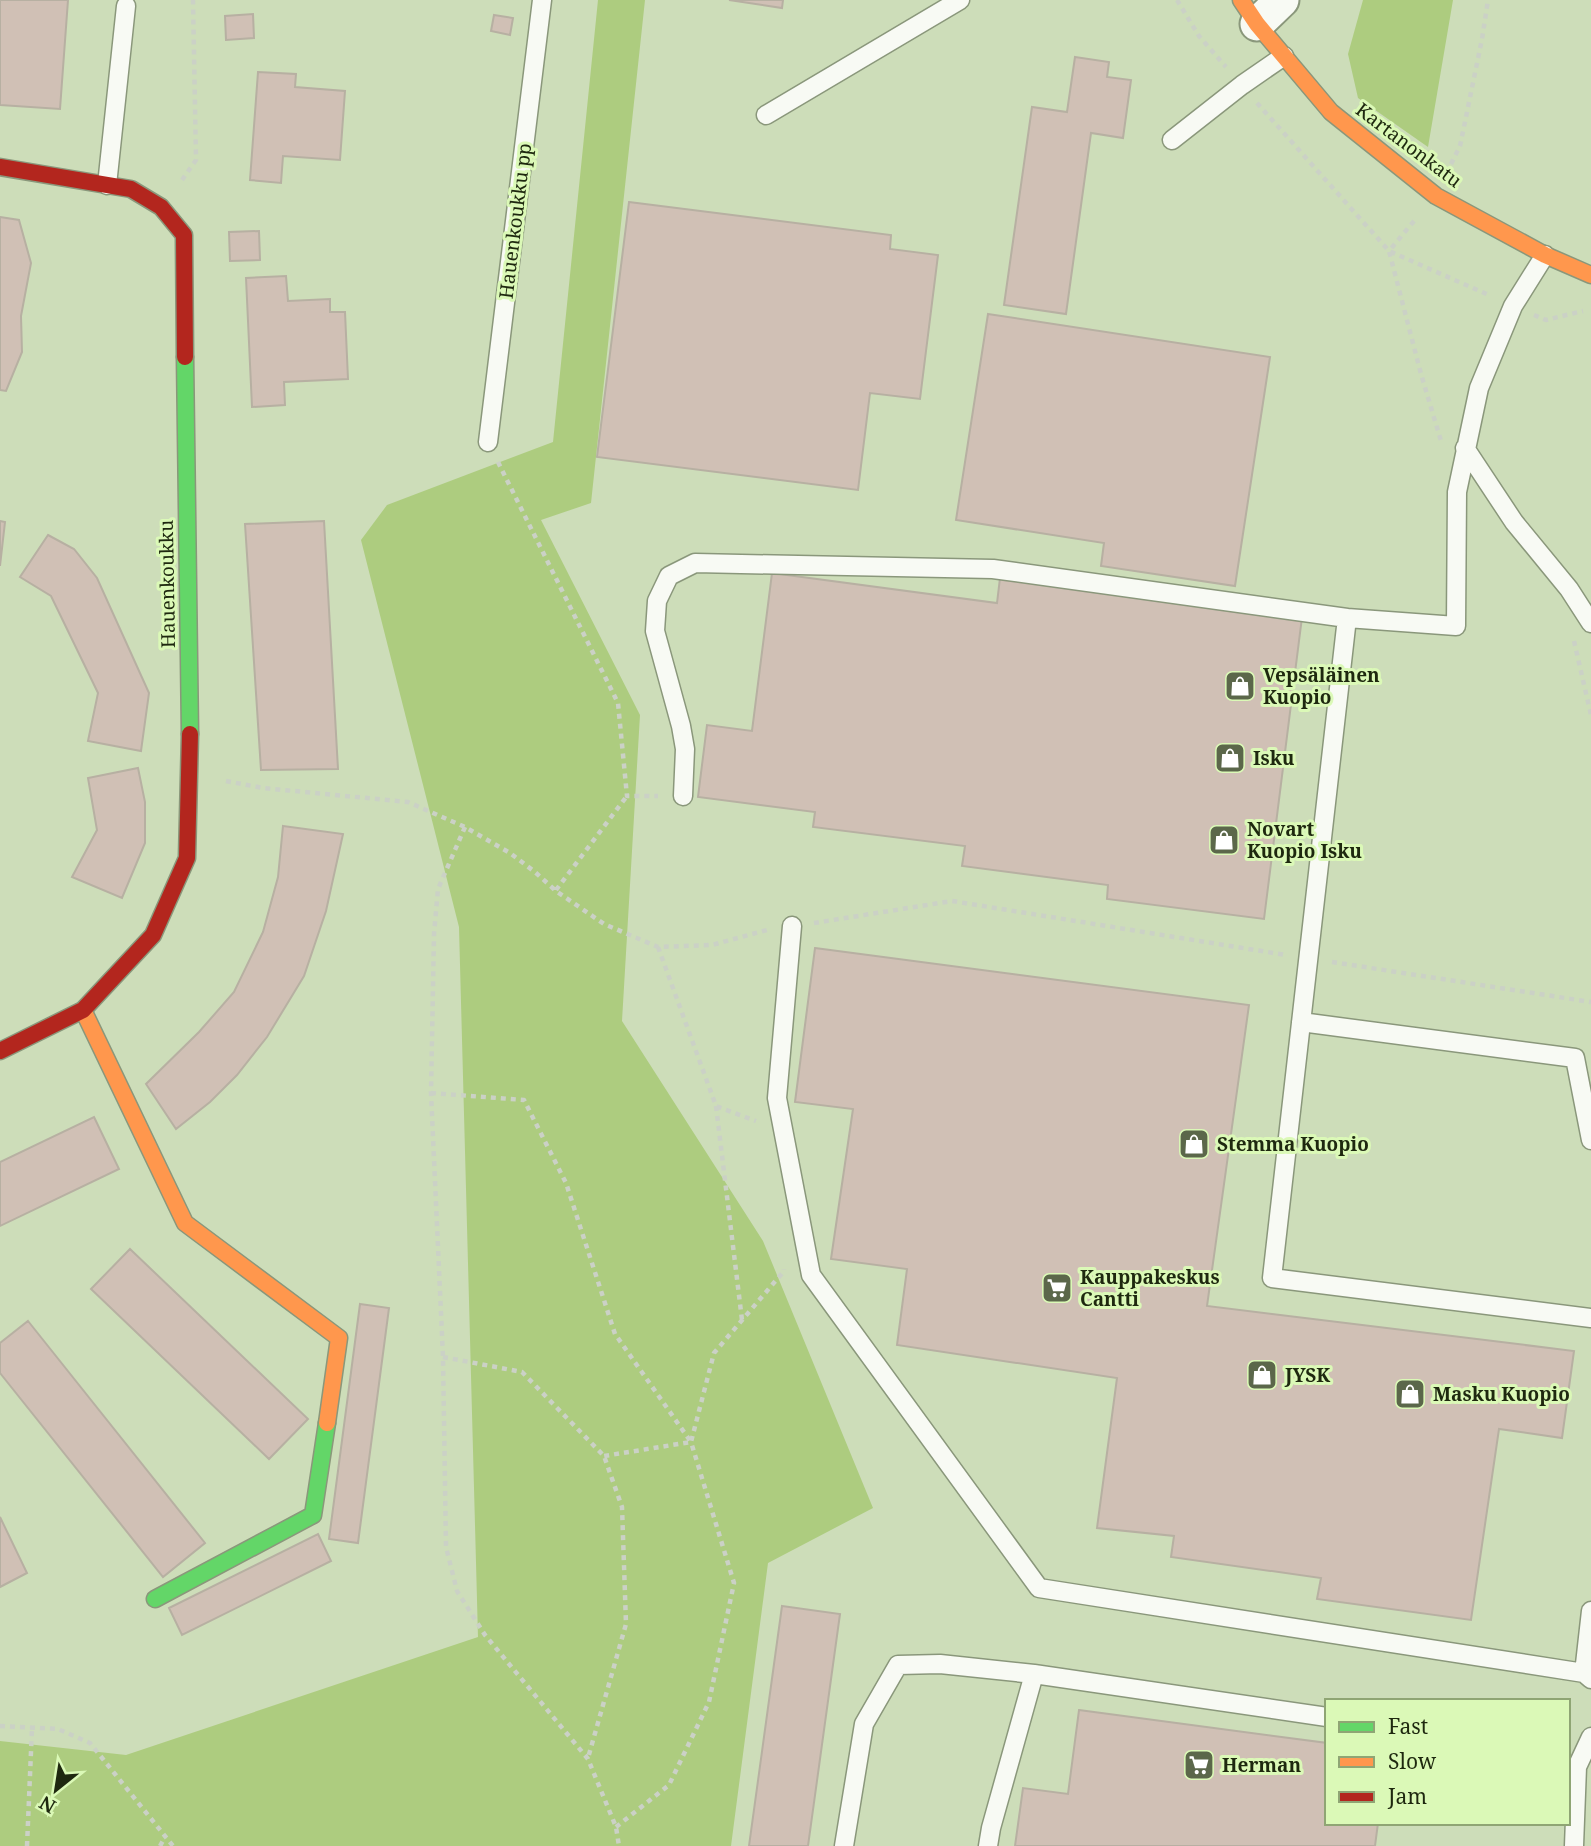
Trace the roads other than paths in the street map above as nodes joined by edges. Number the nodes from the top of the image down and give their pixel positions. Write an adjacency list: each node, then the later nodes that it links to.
1 (542, 0): 13 (lane, Hauenkoukku pp)
2 (960, 0): 7 (lane)
3 (1282, 0): 5 (street)
4 (126, 6): 10 (lane)
5 (1249, 12): 6 (street, Kartanonkatu)
6 (1284, 56): 8 (lane); 11 (street, Kartanonkatu)
7 (766, 115)
8 (1172, 140)
9 (0, 167): 10 (street, Hauenkoukku)
10 (107, 185): 19 (street, Hauenkoukku)
11 (1545, 255): 12 (street, Kartanonkatu); 14 (lane)
12 (1591, 275)
13 (488, 442)
14 (1465, 448): 15 (lane); 16 (lane)
15 (1347, 618): 17 (lane); 20 (lane)
16 (1591, 623)
17 (683, 796)
18 (792, 926): 28 (lane)
19 (83, 1010): 21 (street, Hauenkoukku); 24 (street)
20 (1301, 1022): 22 (lane); 23 (lane)
21 (0, 1051)
22 (1591, 1140)
23 (1591, 1318)
24 (155, 1599)
25 (1591, 1611): 26 (lane)
26 (1589, 1648): 28 (lane)
27 (1034, 1674): 29 (lane); 32 (lane); 33 (lane)
28 (1587, 1676)
29 (1325, 1717)
30 (1591, 1737): 31 (lane)
31 (1573, 1766): 34 (lane)
32 (844, 1846)
33 (988, 1846)
34 (1574, 1846)

